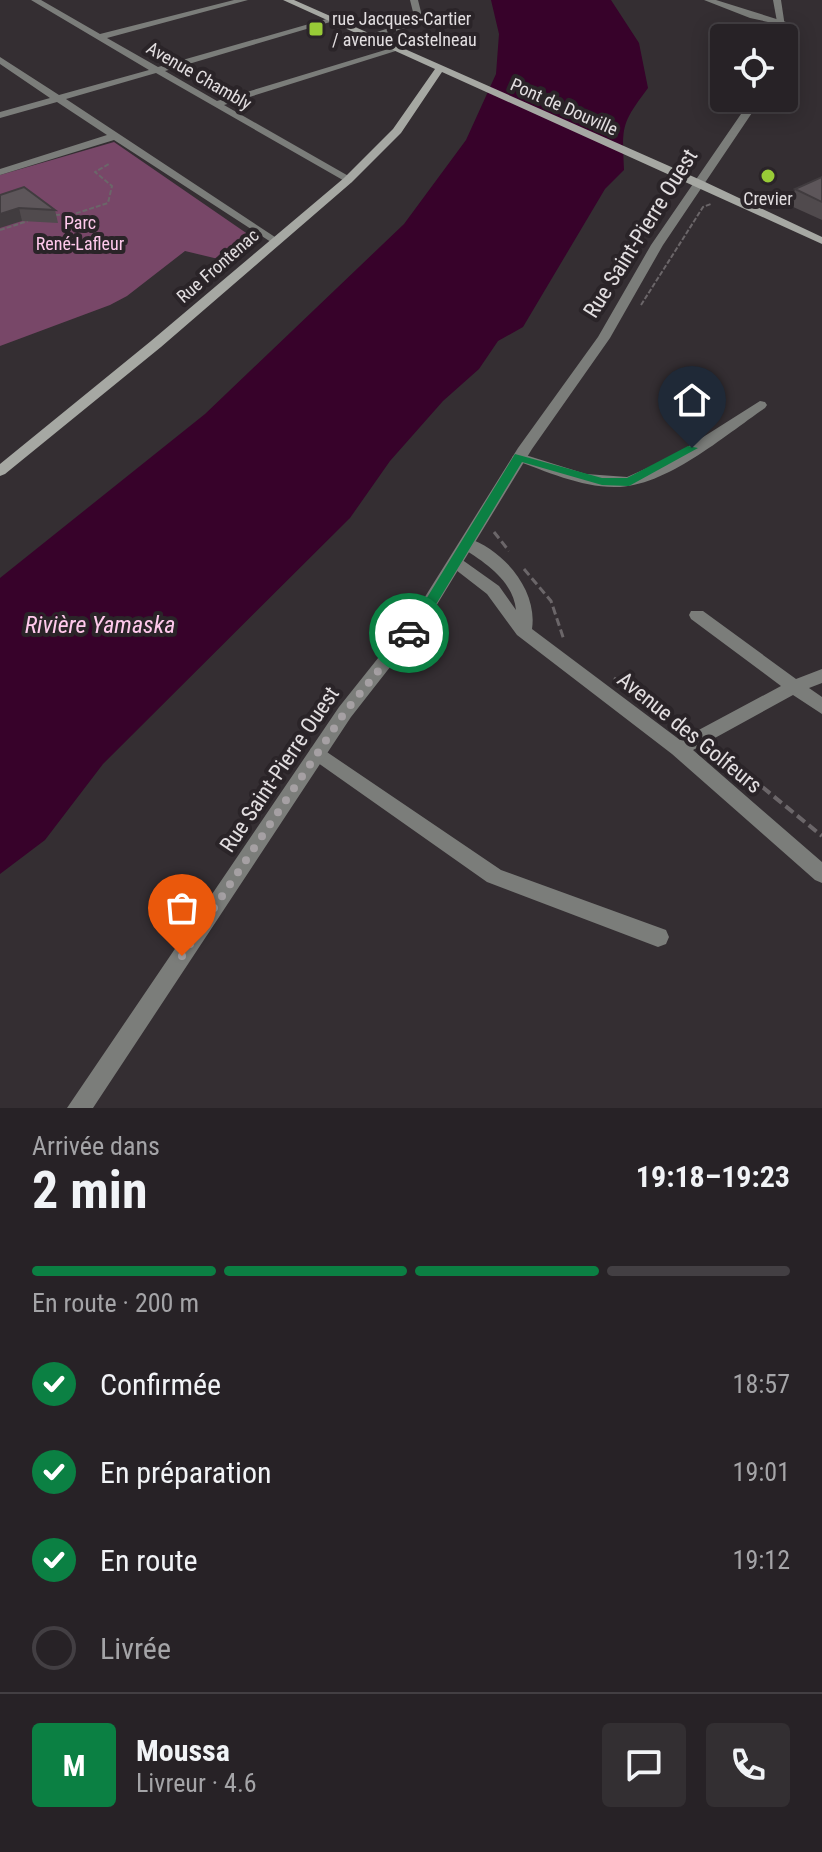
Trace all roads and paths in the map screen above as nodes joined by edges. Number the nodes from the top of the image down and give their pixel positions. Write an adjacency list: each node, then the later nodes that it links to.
1 (244, 0): 9 (street)
2 (287, 0): 7 (main road, Pont de Douville)
3 (414, 0): 10 (street)
4 (708, 0): 8 (street)
5 (777, 0): 8 (street)
6 (45, 3): 9 (street, Avenue Chambly)
7 (333, 20): 10 (main road, Pont de Douville); 14 (street)
8 (782, 22)
9 (99, 37): 14 (street, Avenue Chambly)
10 (371, 37): 11 (main road, Pont de Douville)
11 (398, 49): 13 (main road, Pont de Douville); 16 (street)
12 (1, 62): 15 (street)
13 (440, 68): 22 (main road, Rue Frontenac); 23 (main road, Pont de Douville)
14 (157, 70): 15 (street); 16 (street, Avenue Chambly)
15 (58, 98): 18 (street); 19 (street)
16 (216, 104): 22 (street, Avenue Chambly)
17 (747, 112): 23 (street, Rue Saint-Pierre Ouest)
18 (0, 115)
19 (116, 136): 21 (street); 27 (street)
20 (109, 164): 24 (path)
21 (0, 172)
22 (348, 180): 27 (main road, Rue Frontenac)
23 (699, 183): 28 (main road, Pont de Douville); 30 (street, Rue Saint-Pierre Ouest)
24 (53, 215)
25 (38, 217): 26 (path)
26 (0, 230)
27 (274, 241): 31 (main road, Rue Frontenac)
28 (822, 241)
29 (760, 405): 30 (street)
30 (519, 457): 33 (street, Rue Saint-Pierre Ouest)
31 (0, 471)
32 (494, 532): 34 (path)
33 (467, 543): 35 (street, Rue Saint-Pierre Ouest); 38 (street)
34 (510, 553)
35 (455, 563): 38 (street, Avenue des Golfeurs); 46 (street, Rue Saint-Pierre Ouest)
36 (518, 563): 39 (path)
37 (697, 615): 42 (street)
38 (523, 631): 45 (street, Avenue des Golfeurs)
39 (569, 647)
40 (604, 671): 44 (path)
41 (822, 676): 42 (street)
42 (794, 687): 43 (street); 44 (street)
43 (822, 707)
44 (700, 737): 45 (street); 47 (path)
45 (679, 749): 48 (street, Avenue des Golfeurs)
46 (318, 753): 49 (street); 50 (street, Rue Saint-Pierre Ouest)
47 (822, 836)
48 (822, 874)
49 (658, 937)
50 (79, 1108)

